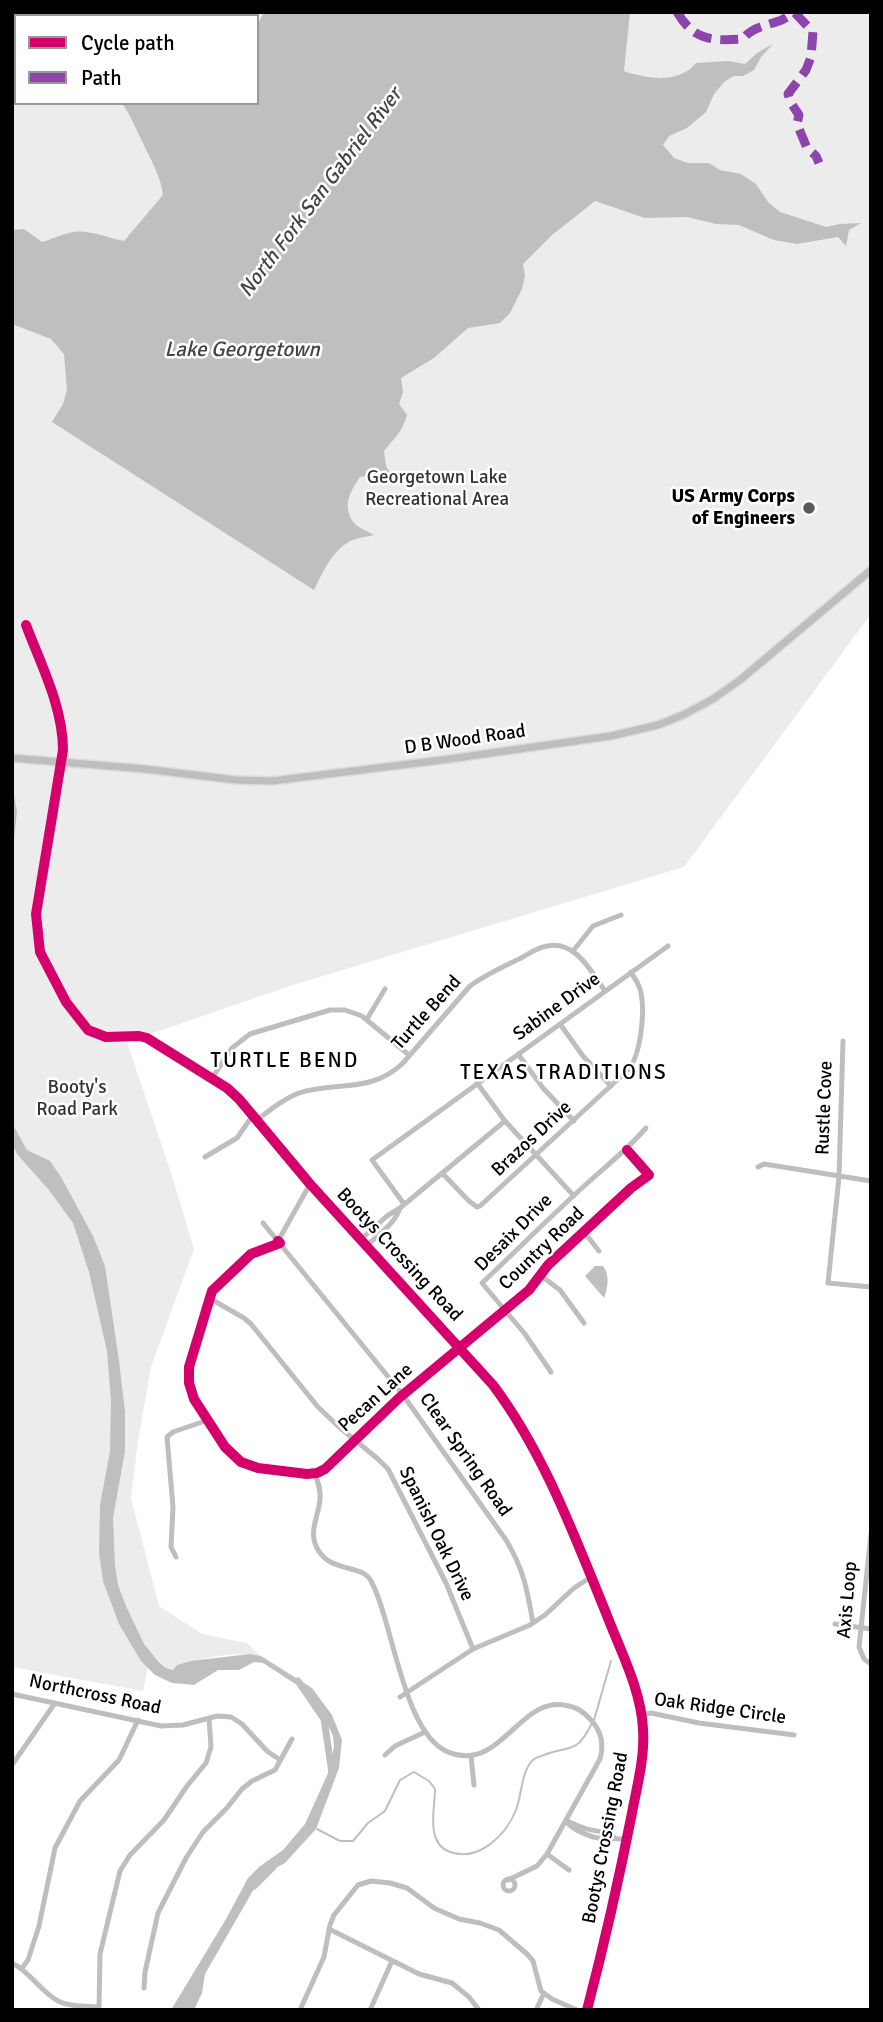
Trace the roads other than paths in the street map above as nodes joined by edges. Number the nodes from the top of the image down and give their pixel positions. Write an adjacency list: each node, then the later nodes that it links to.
1 (871, 570): 3 (main road, D B Wood Road, bridge)
2 (26, 625): 15 (street, Bootys Crossing Road)
3 (12, 758)
4 (621, 915): 6 (street)
5 (668, 946): 7 (street, Sabine Drive)
6 (573, 951): 9 (street); 14 (street, Turtle Bend)
7 (631, 972): 9 (street, Sabine Drive); 17 (street, Brazos Drive)
8 (385, 989): 10 (street)
9 (605, 991): 11 (street, Sabine Drive)
10 (367, 1018): 14 (street); 15 (street)
11 (560, 1024): 13 (street, Sabine Drive); 17 (street)
12 (843, 1041): 27 (street, Rustle Cove)
13 (518, 1054): 16 (street, Sabine Drive); 20 (street)
14 (409, 1055): 18 (street, Turtle Bend)
15 (212, 1078): 18 (street, Bootys Crossing Road)
16 (477, 1083): 19 (street); 33 (street, Sabine Drive)
17 (611, 1086): 20 (street, Brazos Drive)
18 (255, 1118): 24 (street, Turtle Bend); 29 (street, Bootys Crossing Road)
19 (505, 1121): 23 (street); 26 (street)
20 (574, 1121): 23 (street, Brazos Drive)
21 (646, 1128): 22 (street, Desaix Drive)
22 (627, 1150): 30 (street, Desaix Drive); 35 (street, Country Road)
23 (537, 1156): 26 (street, Brazos Drive); 30 (street)
24 (205, 1157)
25 (758, 1167): 27 (street)
26 (442, 1173): 31 (street)
27 (839, 1177): 28 (street); 41 (street, Rustle Cove)
28 (871, 1181)
29 (310, 1185): 36 (street, Bootys Crossing Road); 37 (street)
30 (574, 1196): 43 (street, Desaix Drive)
31 (413, 1197): 32 (street); 33 (street)
32 (418, 1204)
33 (402, 1206): 36 (street); 38 (street)
34 (263, 1223): 37 (street, Clear Spring Road)
35 (583, 1232): 39 (street); 40 (street, Country Road)
36 (360, 1240): 38 (street, Bootys Crossing Road)
37 (279, 1242): 42 (street); 47 (street, Clear Spring Road)
38 (366, 1246): 45 (street, Bootys Crossing Road)
39 (599, 1251)
40 (540, 1275): 43 (street, Country Road); 44 (street)
41 (871, 1287)
42 (209, 1298): 48 (street); 49 (street, Spanish Oak Drive)
43 (505, 1309): 45 (street, Country Road); 46 (street, Desaix Drive)
44 (584, 1323)
45 (461, 1348): 47 (street, Pecan Lane); 53 (street, Bootys Crossing Road)
46 (551, 1372)
47 (403, 1395): 49 (street, Pecan Lane); 54 (street, Clear Spring Road)
48 (208, 1420): 50 (street); 52 (street)
49 (355, 1440): 50 (street, Pecan Lane); 58 (street, Spanish Oak Drive)
50 (316, 1474): 60 (street)
51 (871, 1534): 56 (street, Axis Loop)
52 (176, 1557)
53 (591, 1577): 54 (street); 64 (street, Bootys Crossing Road)
54 (533, 1623): 58 (street)
55 (835, 1625): 56 (street)
56 (861, 1628): 57 (street); 59 (street, Axis Loop)
57 (871, 1629)
58 (473, 1649): 60 (street)
59 (871, 1664)
60 (407, 1693): 62 (street); 67 (street)
61 (12, 1694): 63 (street, Northcross Road)
62 (400, 1697)
63 (55, 1703): 66 (street, Northcross Road); 73 (street)
64 (642, 1715): 68 (street, Oak Ridge Circle); 76 (street, Bootys Crossing Road)
65 (209, 1718): 66 (street, Northcross Road); 72 (street, Northcross Road); 86 (street)
66 (138, 1720): 83 (street)
67 (425, 1732): 70 (street); 71 (street)
68 (794, 1735)
69 (292, 1739): 72 (street)
70 (385, 1755)
71 (471, 1756): 74 (street); 75 (street)
72 (280, 1760): 84 (street)
73 (12, 1765)
74 (474, 1785)
75 (566, 1821): 76 (street); 77 (street)
76 (627, 1840): 92 (street, Bootys Crossing Road)
77 (547, 1854): 78 (street); 79 (street)
78 (569, 1870)
79 (508, 1880)
80 (329, 1929): 81 (street); 85 (street); 87 (street)
81 (393, 1961): 88 (street); 89 (street)
82 (12, 1963): 83 (street)
83 (22, 1968): 86 (street)
84 (144, 1988)
85 (544, 1993): 90 (street); 91 (street)
86 (99, 2008)
87 (300, 2010)
88 (370, 2010)
89 (479, 2010)
90 (536, 2010)
91 (577, 2010)
92 (587, 2010)

